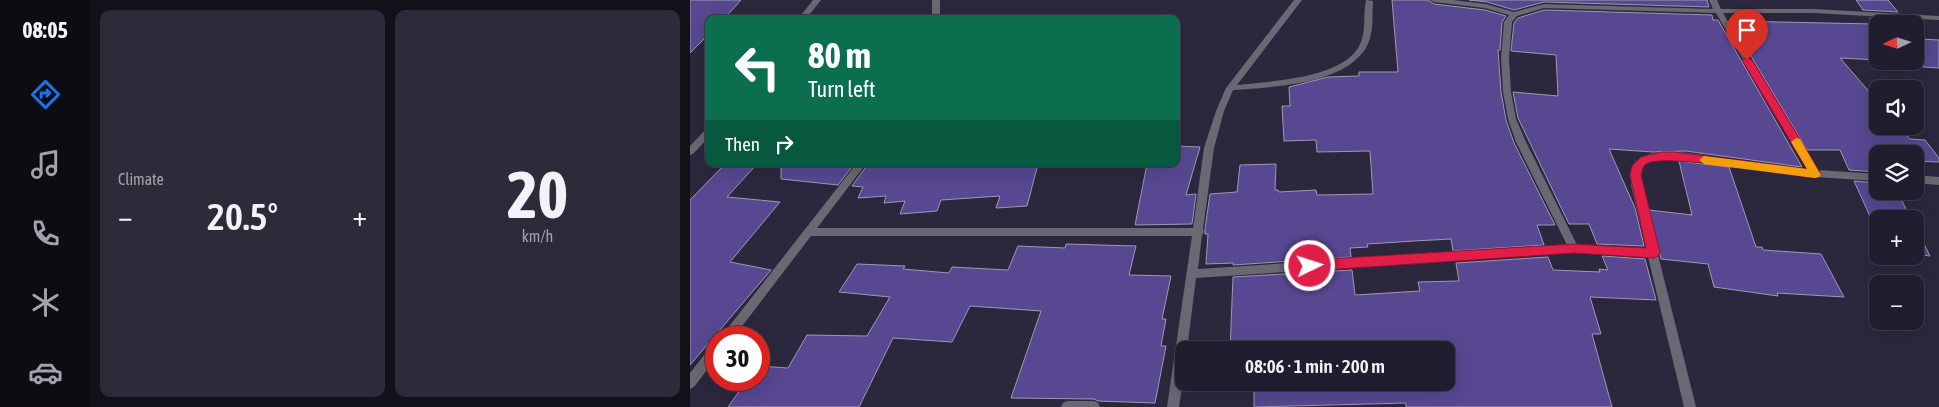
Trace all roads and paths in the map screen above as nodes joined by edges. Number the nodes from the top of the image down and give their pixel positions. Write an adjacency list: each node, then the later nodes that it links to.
1 (817, 0): 10 (street)
2 (936, 0): 11 (street)
3 (1298, 0): 13 (street)
4 (1434, 0): 9 (street)
5 (1713, 0): 8 (street)
6 (1370, 1): 13 (street)
7 (1564, 3): 8 (street); 9 (street)
8 (1718, 11): 12 (street); 17 (street)
9 (1514, 14): 23 (street)
10 (805, 15)
11 (936, 15)
12 (1939, 18)
13 (1230, 88): 22 (street)
14 (705, 135): 15 (street)
15 (690, 152)
16 (859, 167): 21 (street)
17 (1815, 174): 18 (street); 24 (street)
18 (1869, 177)
19 (1924, 180): 20 (street)
20 (1939, 181)
21 (808, 232): 22 (street); 26 (street)
22 (1199, 232): 25 (street)
23 (1574, 249): 24 (street); 25 (street)
24 (1654, 253): 32 (street)
25 (1192, 274): 31 (street)
26 (735, 326)
27 (705, 363): 28 (street)
28 (690, 383)
29 (1067, 407): 30 (street)
30 (1094, 407)
31 (1173, 407)
32 (1690, 407)

